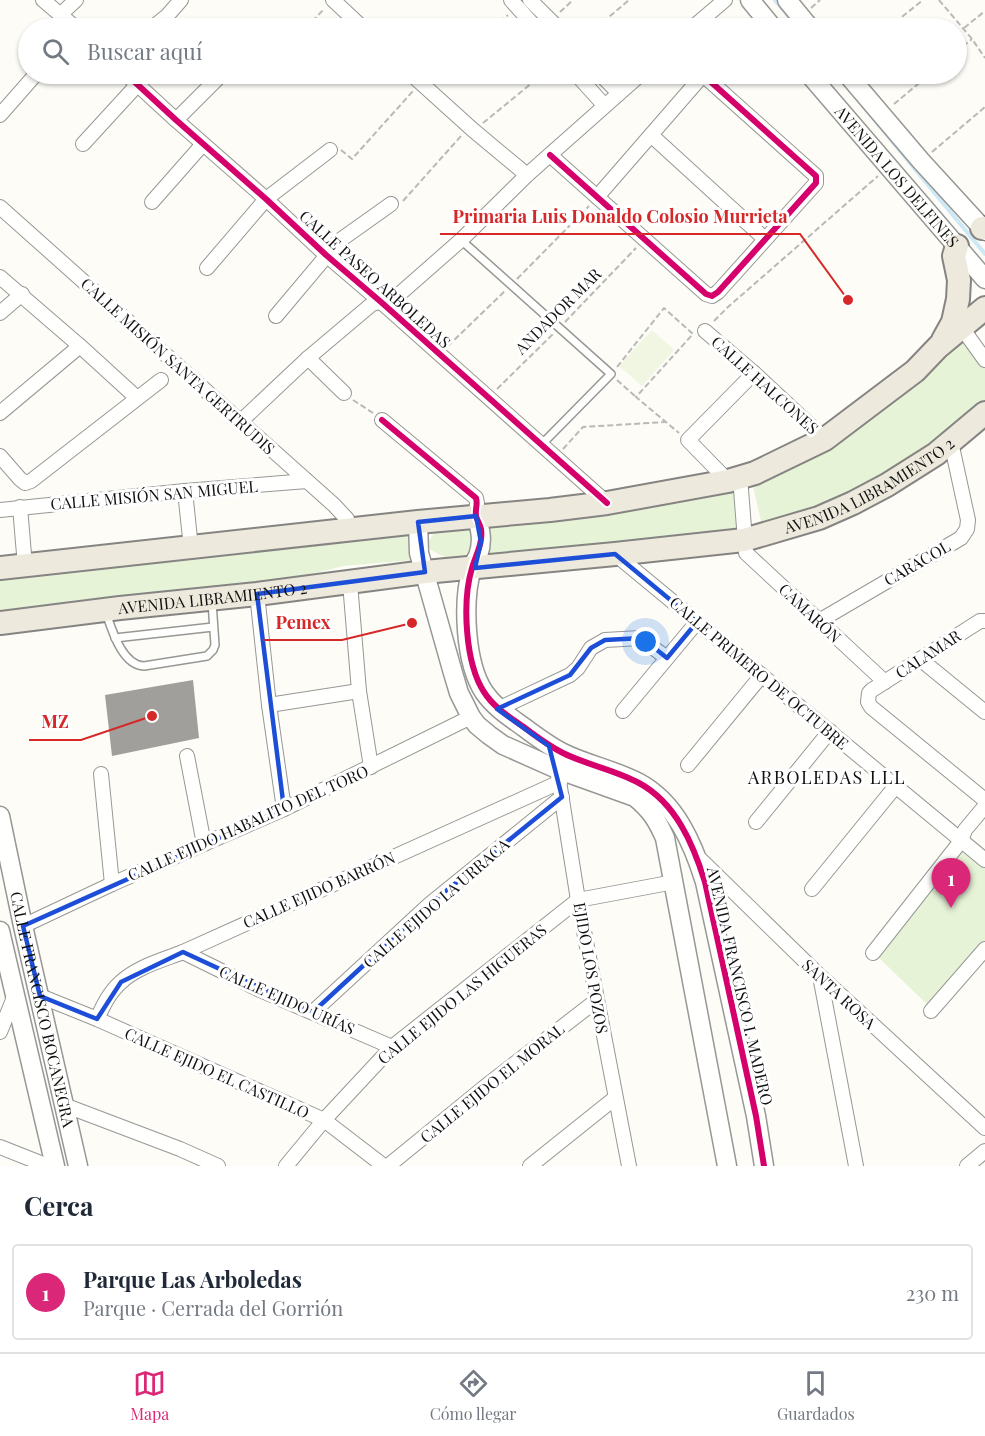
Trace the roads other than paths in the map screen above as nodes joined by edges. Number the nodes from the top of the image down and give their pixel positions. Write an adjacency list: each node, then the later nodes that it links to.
1 (43, 0): 10 (street)
2 (76, 0): 10 (street)
3 (181, 0): 12 (street)
4 (530, 0): 15 (street)
5 (725, 0): 16 (street)
6 (750, 0): 17 (street)
7 (787, 0): 18 (street)
8 (334, 3): 13 (street)
9 (514, 3): 14 (street)
10 (60, 15): 11 (street)
11 (64, 18)
12 (162, 18)
13 (351, 18)
14 (527, 18)
15 (548, 18)
16 (704, 18)
17 (765, 18)
18 (802, 18)
19 (27, 84): 32 (street)
20 (138, 84): 33 (street, CALLE PASEO ARBOLEDAS); 35 (street)
21 (212, 84): 33 (street)
22 (423, 84): 39 (street)
23 (585, 84): 31 (street)
24 (609, 84): 30 (street)
25 (629, 84): 30 (street)
26 (694, 84): 34 (street)
27 (714, 84): 46 (street)
28 (820, 84): 48 (street, AVENIDA LOS DELFINES)
29 (856, 84): 45 (street, AVENIDA LOS DELFINES)
30 (618, 93): 31 (street)
31 (604, 105): 38 (street)
32 (0, 115)
33 (176, 120): 36 (street, CALLE PASEO ARBOLEDAS)
34 (651, 135): 40 (street); 46 (street)
35 (83, 144)
36 (203, 144): 41 (street, CALLE PASEO ARBOLEDAS); 42 (street)
37 (333, 147): 41 (street)
38 (550, 155): 39 (street); 40 (street)
39 (527, 175): 47 (street)
40 (597, 198): 46 (street)
41 (266, 199): 49 (street, CALLE PASEO ARBOLEDAS); 50 (street)
42 (152, 202)
43 (391, 204): 49 (street)
44 (3, 215): 71 (street, CALLE MISIÓN SANTA GERTRUDIS)
45 (984, 229)
46 (765, 239)
47 (461, 240): 54 (street); 74 (lane)
48 (957, 246): 52 (street, AVENIDA LOS DELFINES); 61 (main road)
49 (326, 255): 54 (street, CALLE PASEO ARBOLEDAS); 57 (street)
50 (207, 268)
51 (0, 277): 53 (street)
52 (985, 279)
53 (22, 294): 56 (street); 60 (street)
54 (381, 302): 62 (street); 74 (street, CALLE PASEO ARBOLEDAS)
55 (985, 308): 58 (main road)
56 (0, 313)
57 (276, 316)
58 (962, 328): 61 (main road); 63 (street)
59 (705, 331): 64 (street, CALLE HALCONES)
60 (80, 346): 67 (street); 68 (street)
61 (938, 347): 72 (main road)
62 (308, 358): 66 (street); 71 (street)
63 (985, 360)
64 (754, 373): 72 (street, CALLE HALCONES); 76 (street)
65 (161, 380): 67 (street)
66 (344, 393)
67 (137, 398): 75 (street)
68 (0, 413)
69 (985, 413): 73 (main road, AVENIDA LIBRAMIENTO 2)
70 (382, 420): 82 (street)
71 (240, 422): 77 (street, CALLE MISIÓN SANTA GERTRUDIS)
72 (825, 439): 76 (main road)
73 (951, 442): 85 (main road, AVENIDA LIBRAMIENTO 2); 96 (street, CARACOL)
74 (540, 445): 79 (street, CALLE PASEO ARBOLEDAS)
75 (0, 456)
76 (734, 479): 79 (main road); 85 (street)
77 (307, 481): 78 (street, CALLE MISIÓN SAN MIGUEL); 84 (street, CALLE MISIÓN SANTA GERTRUDIS)
78 (185, 491): 80 (street, CALLE MISIÓN SAN MIGUEL); 86 (street)
79 (607, 503): 82 (main road)
80 (20, 507): 81 (street, CALLE MISIÓN SAN MIGUEL); 88 (street)
81 (0, 510)
82 (476, 516): 83 (main road); 90 (street)
83 (418, 522): 84 (main road); 91 (street)
84 (348, 531): 86 (main road)
85 (744, 540): 87 (main road, AVENIDA LIBRAMIENTO 2); 96 (street, CAMARÓN)
86 (191, 548): 88 (main road)
87 (615, 554): 90 (main road, AVENIDA LIBRAMIENTO 2); 98 (street, CALLE PRIMERO DE OCTUBRE)
88 (25, 566): 89 (main road)
89 (0, 568)
90 (472, 568): 91 (main road, AVENIDA LIBRAMIENTO 2); 108 (street, AVENIDA FRANCISCO I. MADERO)
91 (425, 572): 92 (main road, AVENIDA LIBRAMIENTO 2); 111 (street)
92 (350, 583): 93 (main road, AVENIDA LIBRAMIENTO 2); 106 (street)
93 (257, 594): 94 (main road, AVENIDA LIBRAMIENTO 2); 107 (street)
94 (212, 599): 95 (main road, AVENIDA LIBRAMIENTO 2); 100 (lane)
95 (105, 611): 99 (main road, AVENIDA LIBRAMIENTO 2); 101 (lane)
96 (819, 621): 105 (street, CAMARÓN)
97 (985, 621): 103 (street, CALAMAR)
98 (697, 622): 102 (street); 104 (street, CALLE PRIMERO DE OCTUBRE)
99 (0, 623)
100 (213, 627): 101 (lane); 101 (lane)
101 (115, 638)
102 (666, 658): 108 (street); 109 (street)
103 (920, 659): 105 (street, CALAMAR); 110 (street)
104 (762, 675): 112 (street, CALLE PRIMERO DE OCTUBRE); 115 (street)
105 (885, 682): 121 (street, CALAMAR)
106 (359, 691): 107 (street); 116 (street)
107 (269, 705): 123 (street)
108 (498, 709): 113 (street, AVENIDA FRANCISCO I. MADERO)
109 (623, 711)
110 (985, 712)
111 (471, 717): 116 (street, CALLE EJIDO HABALITO DEL TORO); 118 (street)
112 (830, 731): 119 (street, CALLE PRIMERO DE OCTUBRE); 125 (street)
113 (549, 746): 118 (street, EJIDO LOS POZOS); 128 (street, AVENIDA FRANCISCO I. MADERO)
114 (187, 756): 127 (street)
115 (687, 765)
116 (371, 767): 123 (street, CALLE EJIDO HABALITO DEL TORO)
117 (100, 774): 131 (street)
118 (558, 776): 120 (street, EJIDO LOS POZOS); 130 (street); 137 (street, CALLE EJIDO BARRÓN)
119 (895, 787): 126 (street, CALLE PRIMERO DE OCTUBRE); 132 (street)
120 (562, 797): 133 (street, EJIDO LOS POZOS); 144 (street, CALLE EJIDO LA URRACA)
121 (985, 800)
122 (985, 806): 126 (street)
123 (284, 809): 127 (street, CALLE EJIDO HABALITO DEL TORO)
124 (0, 816): 134 (street, CALLE FRANCISCO BOCANEGRA)
125 (756, 822)
126 (961, 841): 129 (street, CALLE PRIMERO DE OCTUBRE); 138 (street)
127 (204, 844): 131 (street, CALLE EJIDO HABALITO DEL TORO)
128 (696, 855): 139 (street, SANTA ROSA); 162 (street, AVENIDA FRANCISCO I. MADERO)
129 (985, 861)
130 (674, 882): 133 (street, CALLE EJIDO LAS HIGUERAS); 161 (street)
131 (112, 884): 134 (street, CALLE EJIDO HABALITO DEL TORO)
132 (812, 889)
133 (578, 900): 142 (street, EJIDO LOS POZOS); 147 (street, CALLE EJIDO LAS HIGUERAS)
134 (23, 926): 141 (street, CALLE FRANCISCO BOCANEGRA)
135 (0, 931): 140 (street, CALLE FRANCISCO BOCANEGRA)
136 (985, 949): 143 (street)
137 (183, 952): 144 (street, CALLE EJIDO URÍAS); 145 (street, CALLE EJIDO BARRÓN)
138 (873, 953)
139 (820, 976): 151 (street, SANTA ROSA); 163 (street)
140 (9, 986): 146 (street); 154 (street, CALLE FRANCISCO BOCANEGRA)
141 (40, 996): 145 (street, CALLE EJIDO EL CASTILLO); 149 (street, CALLE FRANCISCO BOCANEGRA)
142 (597, 1000): 148 (street, EJIDO LOS POZOS); 158 (street, CALLE EJIDO EL MORAL)
143 (931, 1011)
144 (313, 1012): 147 (street, CALLE EJIDO URÍAS)
145 (97, 1019): 150 (street, CALLE EJIDO EL CASTILLO)
146 (0, 1032)
147 (392, 1047): 150 (street, CALLE EJIDO LAS HIGUERAS)
148 (615, 1098): 159 (street); 160 (street, EJIDO LOS POZOS)
149 (64, 1106): 155 (street, CALLE FRANCISCO BOCANEGRA); 156 (street)
150 (324, 1120): 157 (street, CALLE EJIDO LAS HIGUERAS); 158 (street, CALLE EJIDO EL CASTILLO)
151 (985, 1128)
152 (0, 1147): 154 (street)
153 (985, 1151): 164 (street)
154 (47, 1165)
155 (78, 1166)
156 (218, 1166)
157 (286, 1166)
158 (386, 1166)
159 (530, 1166)
160 (629, 1166)
161 (727, 1166)
162 (764, 1166)
163 (856, 1166)
164 (967, 1166)

